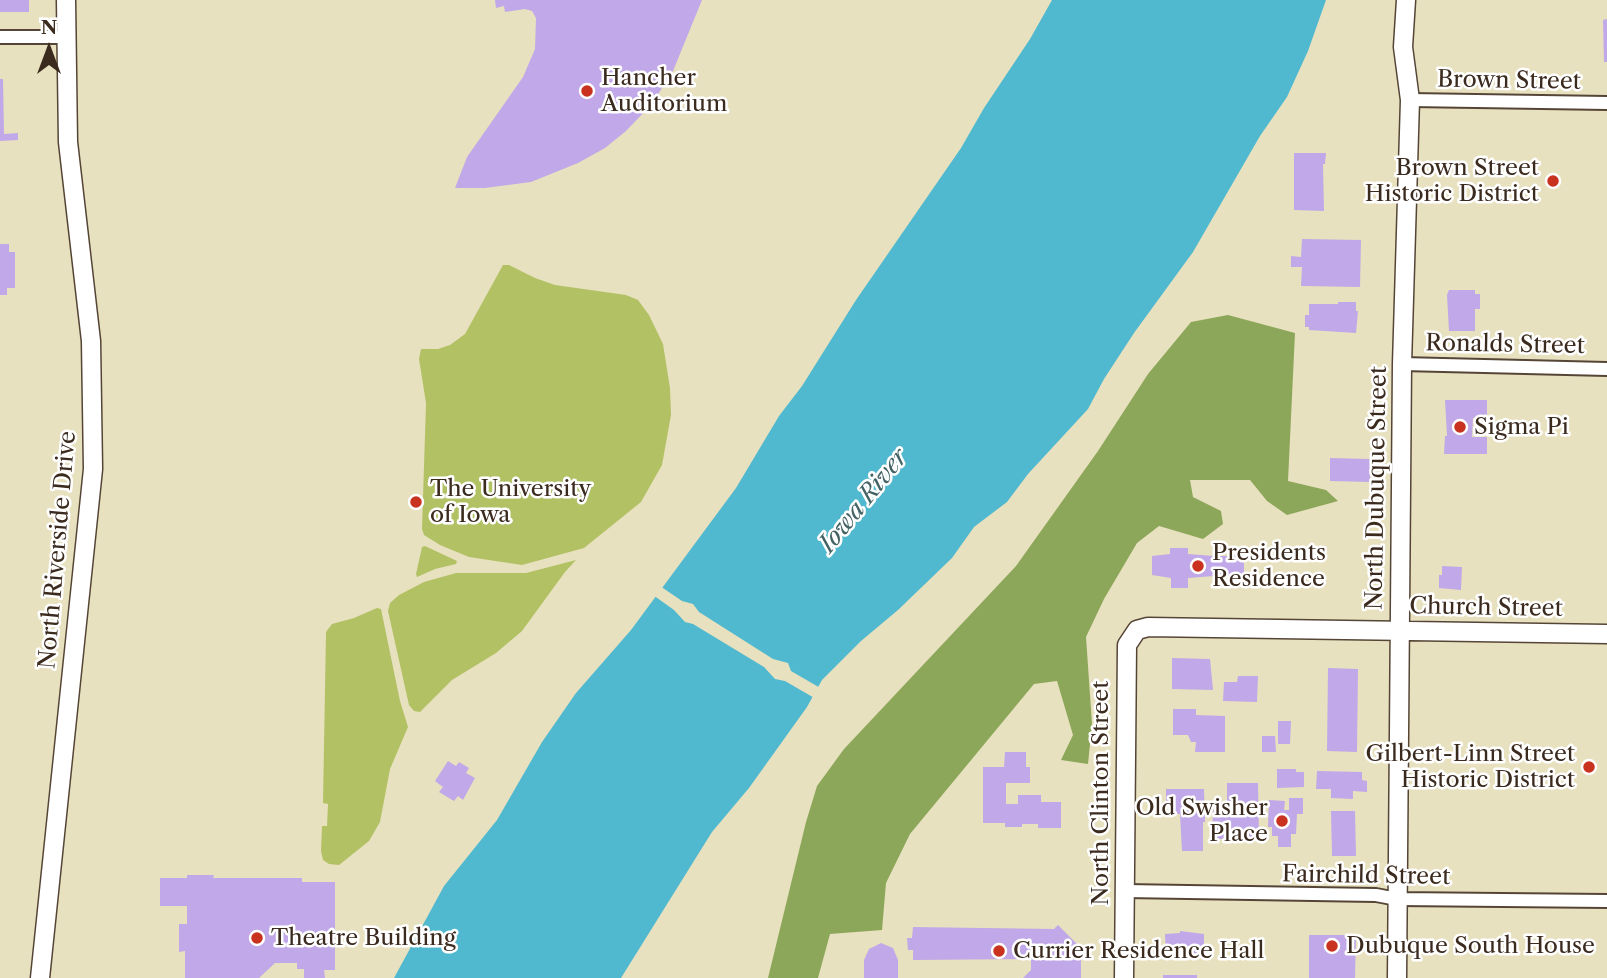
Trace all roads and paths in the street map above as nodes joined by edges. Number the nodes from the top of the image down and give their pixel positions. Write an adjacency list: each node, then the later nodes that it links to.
1 (66, 0): 4 (street, North Riverside Drive)
2 (1406, 0): 5 (street, North Dubuque Street)
3 (0, 37): 4 (street)
4 (66, 37): 15 (street, North Riverside Drive)
5 (1410, 100): 6 (street, Brown Street); 7 (street, North Dubuque Street)
6 (1607, 103)
7 (1402, 364): 8 (street, Ronalds Street); 10 (street, North Dubuque Street)
8 (1607, 369)
9 (1154, 627): 10 (street, Church Street); 12 (street, North Clinton Street)
10 (1400, 632): 11 (street, Church Street); 13 (street, North Dubuque Street)
11 (1607, 634)
12 (1125, 891): 13 (street, Fairchild Street); 16 (street, North Clinton Street)
13 (1397, 899): 14 (street, Fairchild Street); 17 (street, North Dubuque Street)
14 (1607, 901)
15 (40, 978)
16 (1124, 978)
17 (1397, 978)

